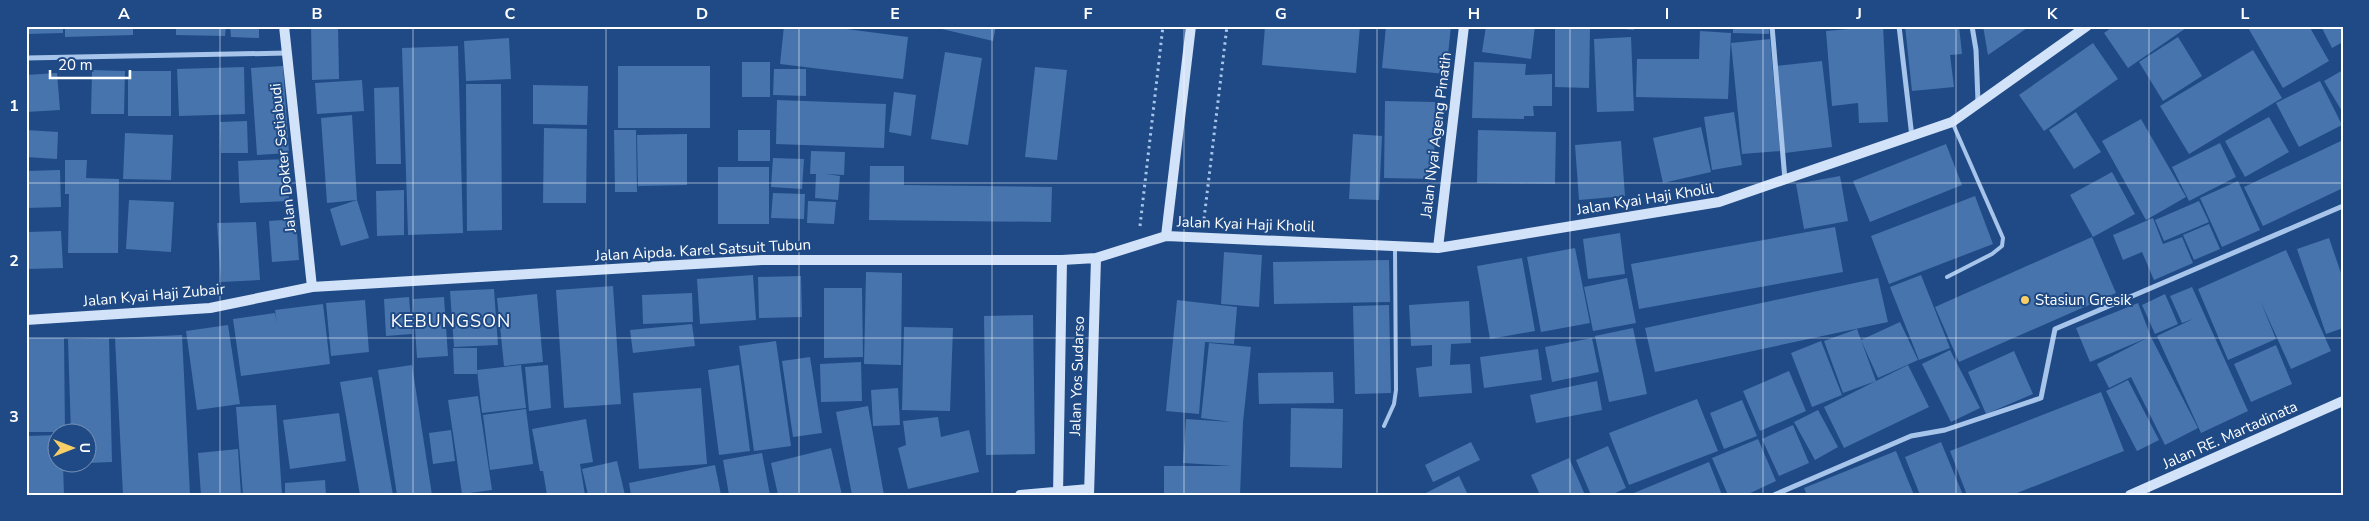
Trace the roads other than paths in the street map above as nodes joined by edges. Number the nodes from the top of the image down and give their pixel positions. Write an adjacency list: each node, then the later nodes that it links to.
1 (284, 26): 8 (main road, Jalan Dokter Setiabudi)
2 (1191, 26): 15 (main road)
3 (1464, 26): 17 (main road, Jalan Nyai Ageng Pinatih)
4 (1772, 26): 13 (street)
5 (1899, 26): 12 (street)
6 (1972, 26): 10 (street)
7 (2086, 26): 10 (main road, Jalan Kyai Haji Kholil)
8 (286, 53): 9 (street); 21 (main road, Jalan Dokter Setiabudi)
9 (26, 58)
10 (1978, 103): 11 (main road, Jalan Kyai Haji Kholil)
11 (1952, 122): 12 (main road, Jalan Kyai Haji Kholil); 20 (lane)
12 (1912, 138): 13 (main road, Jalan Kyai Haji Kholil)
13 (1786, 181): 17 (main road, Jalan Kyai Haji Kholil)
14 (2343, 206): 28 (street)
15 (1166, 236): 16 (main road, Jalan Kyai Haji Kholil); 18 (main road, Jalan Aipda. Karel Satsuit Tubun)
16 (1395, 246): 17 (main road, Jalan Kyai Haji Kholil); 24 (lane)
17 (1438, 248)
18 (1096, 258): 19 (main road, Jalan Aipda. Karel Satsuit Tubun); 25 (main road, Jalan Yos Sudarso)
19 (1062, 260): 21 (main road, Jalan Aipda. Karel Satsuit Tubun); 26 (main road, Jalan Yos Sudarso)
20 (1947, 277)
21 (312, 287): 22 (main road, Jalan Kyai Haji Zubair)
22 (26, 320)
23 (2343, 401): 29 (main road, Jalan RE. Martadinata)
24 (1384, 426)
25 (1089, 492): 26 (main road)
26 (1058, 493): 27 (main road)
27 (1020, 495)
28 (1774, 495)
29 (2130, 495)

